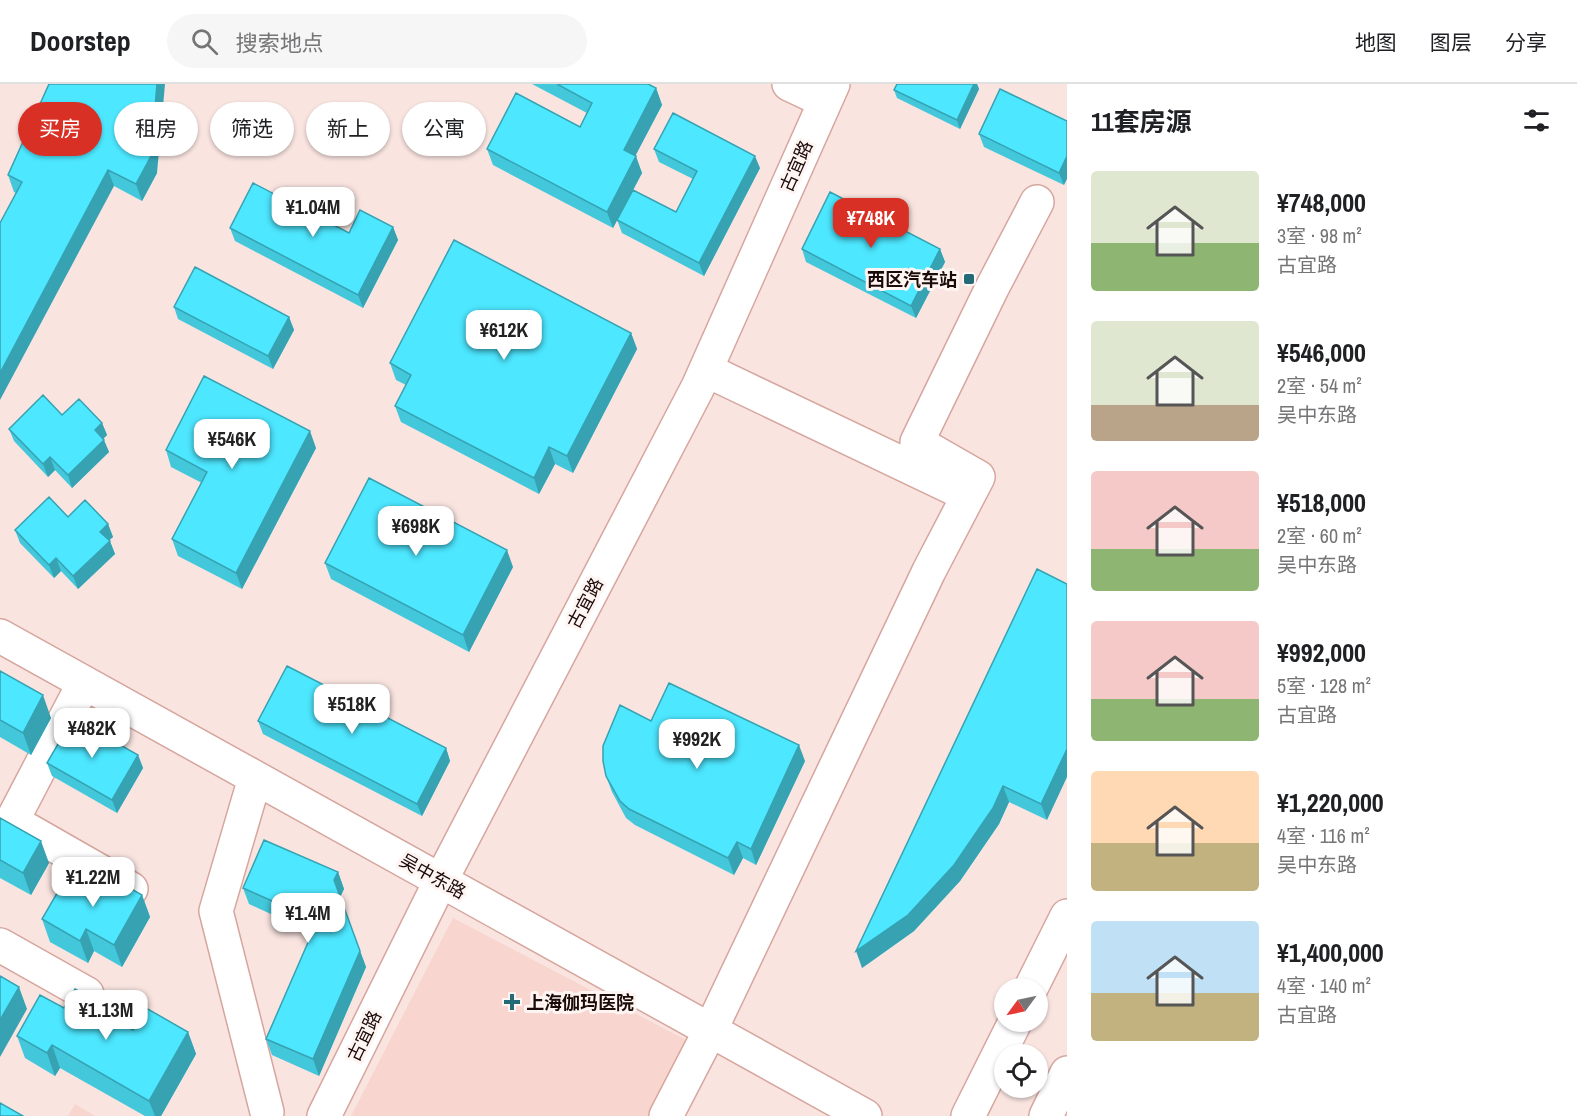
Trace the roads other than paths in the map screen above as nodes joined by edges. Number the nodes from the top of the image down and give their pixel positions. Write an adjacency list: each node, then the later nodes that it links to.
1 (789, 84): 2 (main road)
2 (829, 93): 4 (main road, 古宜路)
3 (1037, 202): 5 (main road)
4 (702, 378): 5 (main road); 9 (main road, 古宜路)
5 (964, 503): 15 (main road)
6 (0, 636): 7 (main road, 吴中东路)
7 (84, 683): 8 (main road, 吴中东路); 10 (main road)
8 (255, 778): 9 (main road, 吴中东路); 18 (main road)
9 (441, 880): 15 (main road, 吴中东路); 19 (main road, 古宜路)
10 (131, 890)
11 (1067, 916): 13 (main road)
12 (0, 945): 14 (main road)
13 (1036, 978)
14 (87, 994)
15 (710, 1031): 20 (main road); 21 (main road, 吴中东路)
16 (1010, 1032): 22 (main road)
17 (1067, 1073): 23 (main road)
18 (267, 1112)
19 (324, 1116)
20 (666, 1116)
21 (865, 1116)
22 (968, 1116)
23 (1046, 1116)

